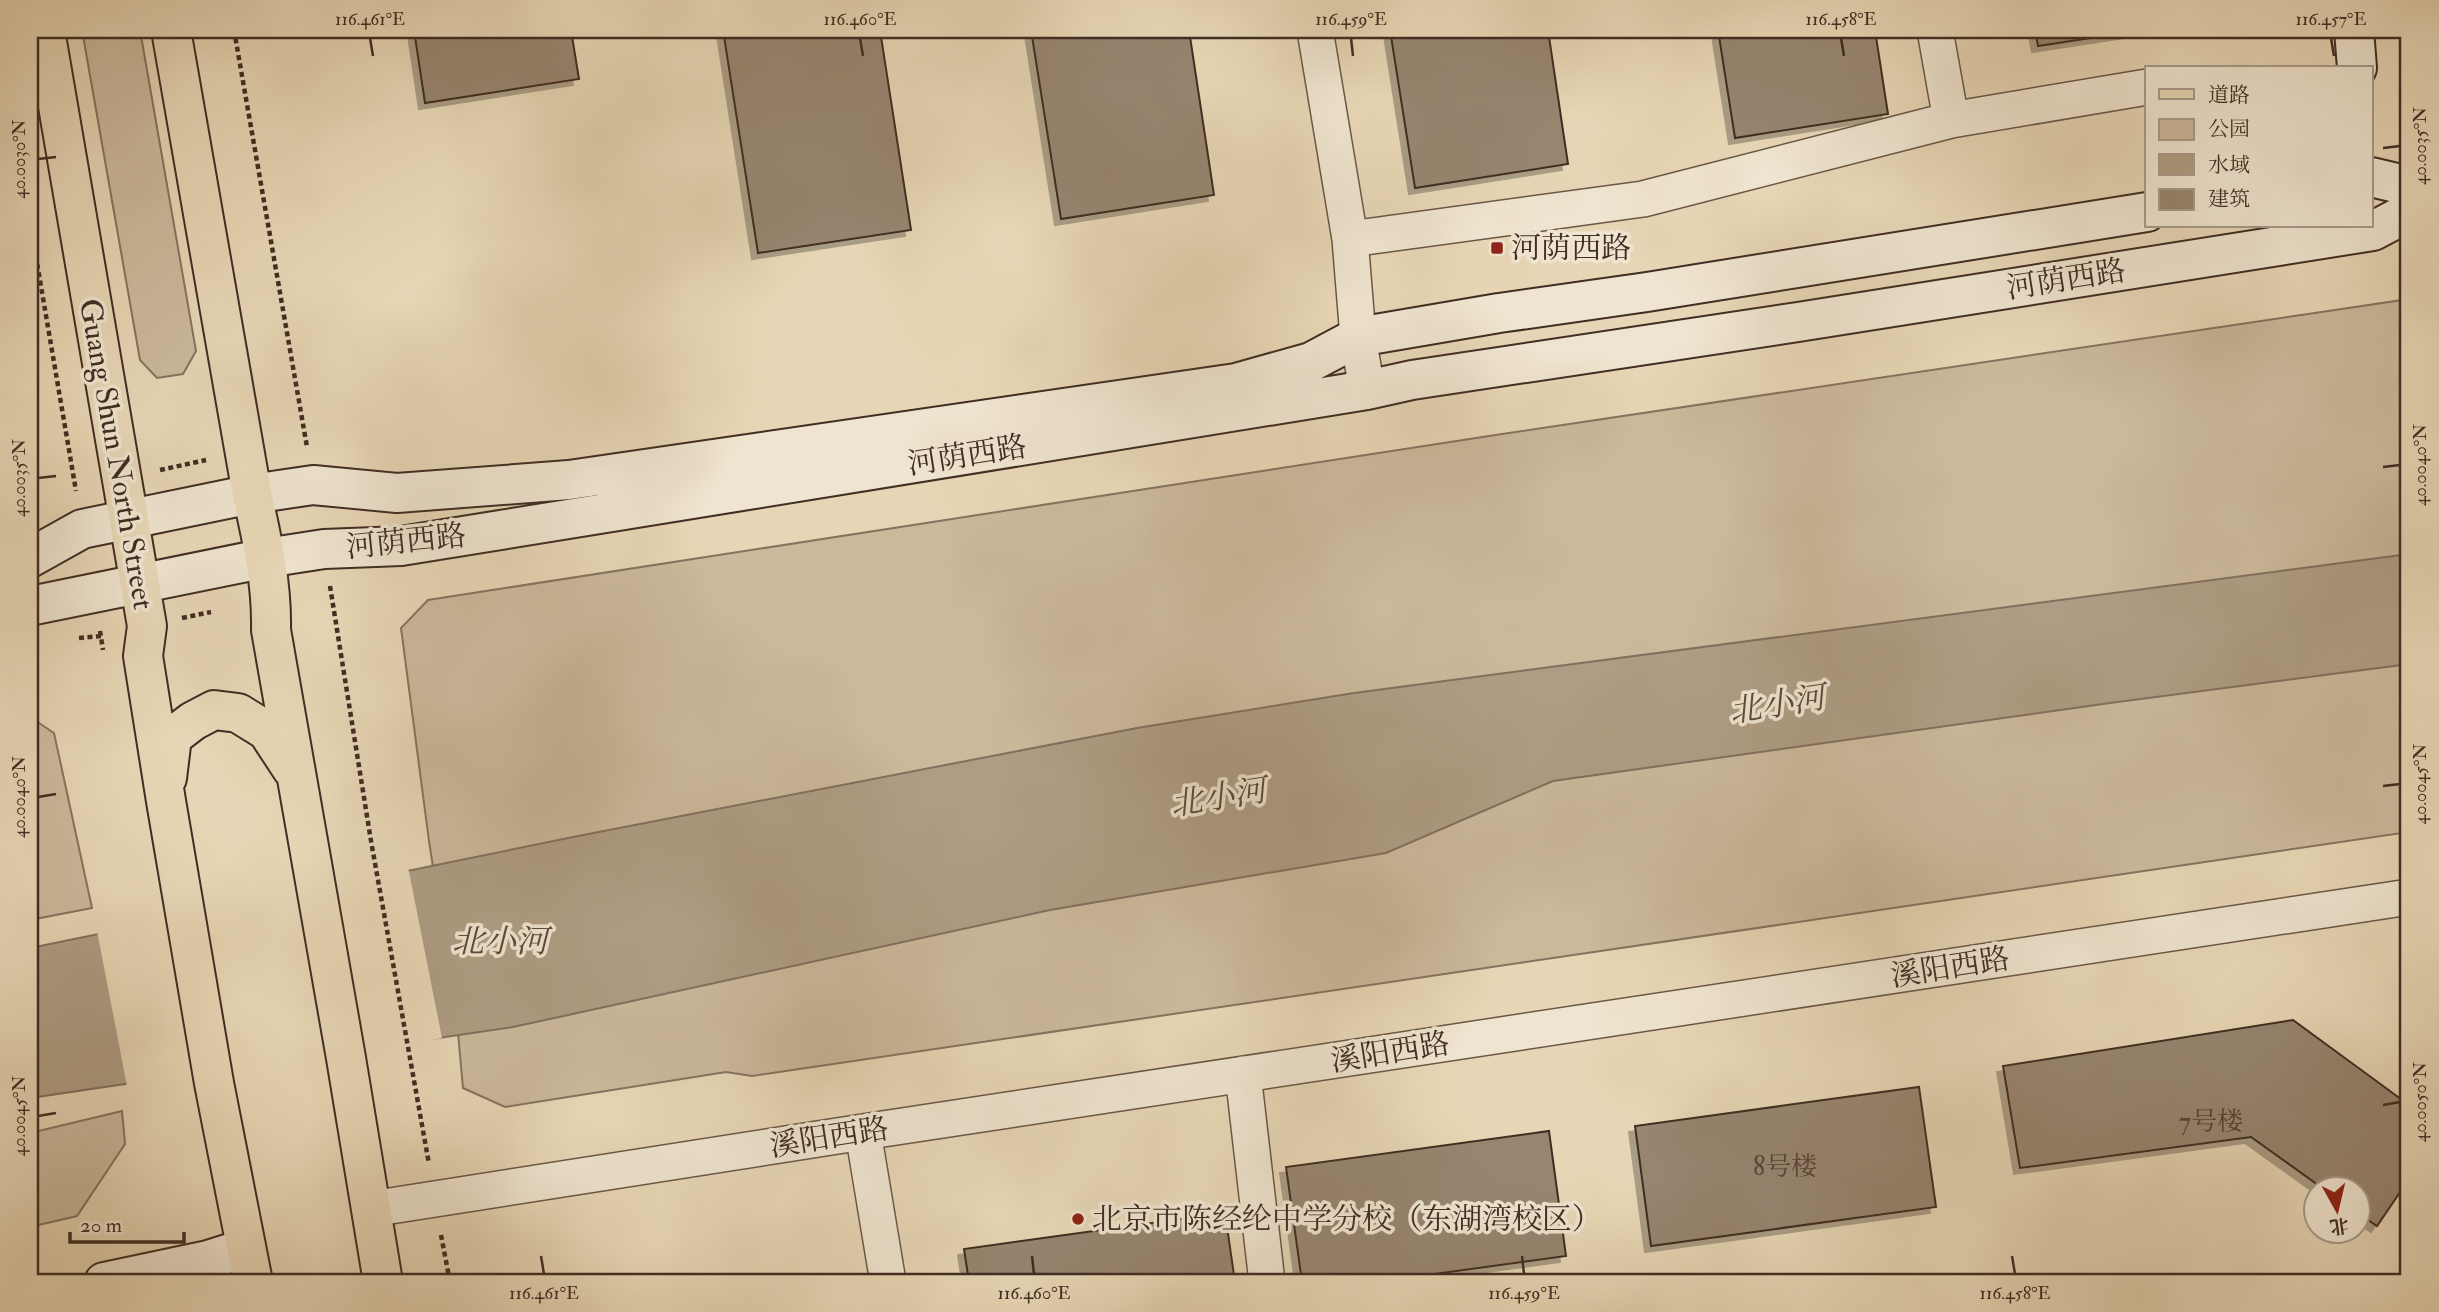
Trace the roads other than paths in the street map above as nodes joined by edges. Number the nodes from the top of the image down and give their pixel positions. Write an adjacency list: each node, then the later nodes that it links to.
1 (45, 30): 19 (main road, Guang Shun North Street)
2 (172, 30): 18 (main road)
3 (1314, 30): 15 (street)
4 (1935, 30): 8 (street)
5 (2354, 30): 6 (street)
6 (2357, 66)
7 (2145, 87): 8 (street)
8 (1951, 120): 15 (street)
9 (2372, 177): 10 (street)
10 (2409, 186)
11 (2145, 212): 16 (street, 河荫西路)
12 (2409, 212): 13 (street, 河荫西路)
13 (2372, 222)
14 (2338, 228): 17 (street, 河荫西路)
15 (1350, 239): 16 (street)
16 (1358, 337): 17 (street); 18 (street, 河荫西路)
17 (1367, 390): 21 (street, 河荫西路)
18 (252, 494): 19 (street, 河荫西路); 21 (main road)
19 (128, 519): 20 (street, 河荫西路); 22 (main road, Guang Shun North Street)
20 (30, 558)
21 (266, 558): 22 (street, 河荫西路); 24 (main road)
22 (140, 582): 23 (street, 河荫西路); 25 (main road, Guang Shun North Street)
23 (30, 606)
24 (297, 777): 25 (main road); 29 (main road)
25 (166, 801): 30 (main road, Guang Shun North Street)
26 (2409, 897): 27 (street, 溪阳西路)
27 (1243, 1074): 28 (street, 溪阳西路); 34 (street)
28 (863, 1132): 29 (street, 溪阳西路); 33 (street)
29 (371, 1209): 32 (main road)
30 (249, 1265): 31 (street)
31 (104, 1282)
32 (383, 1282)
33 (888, 1282)
34 (1267, 1282)

